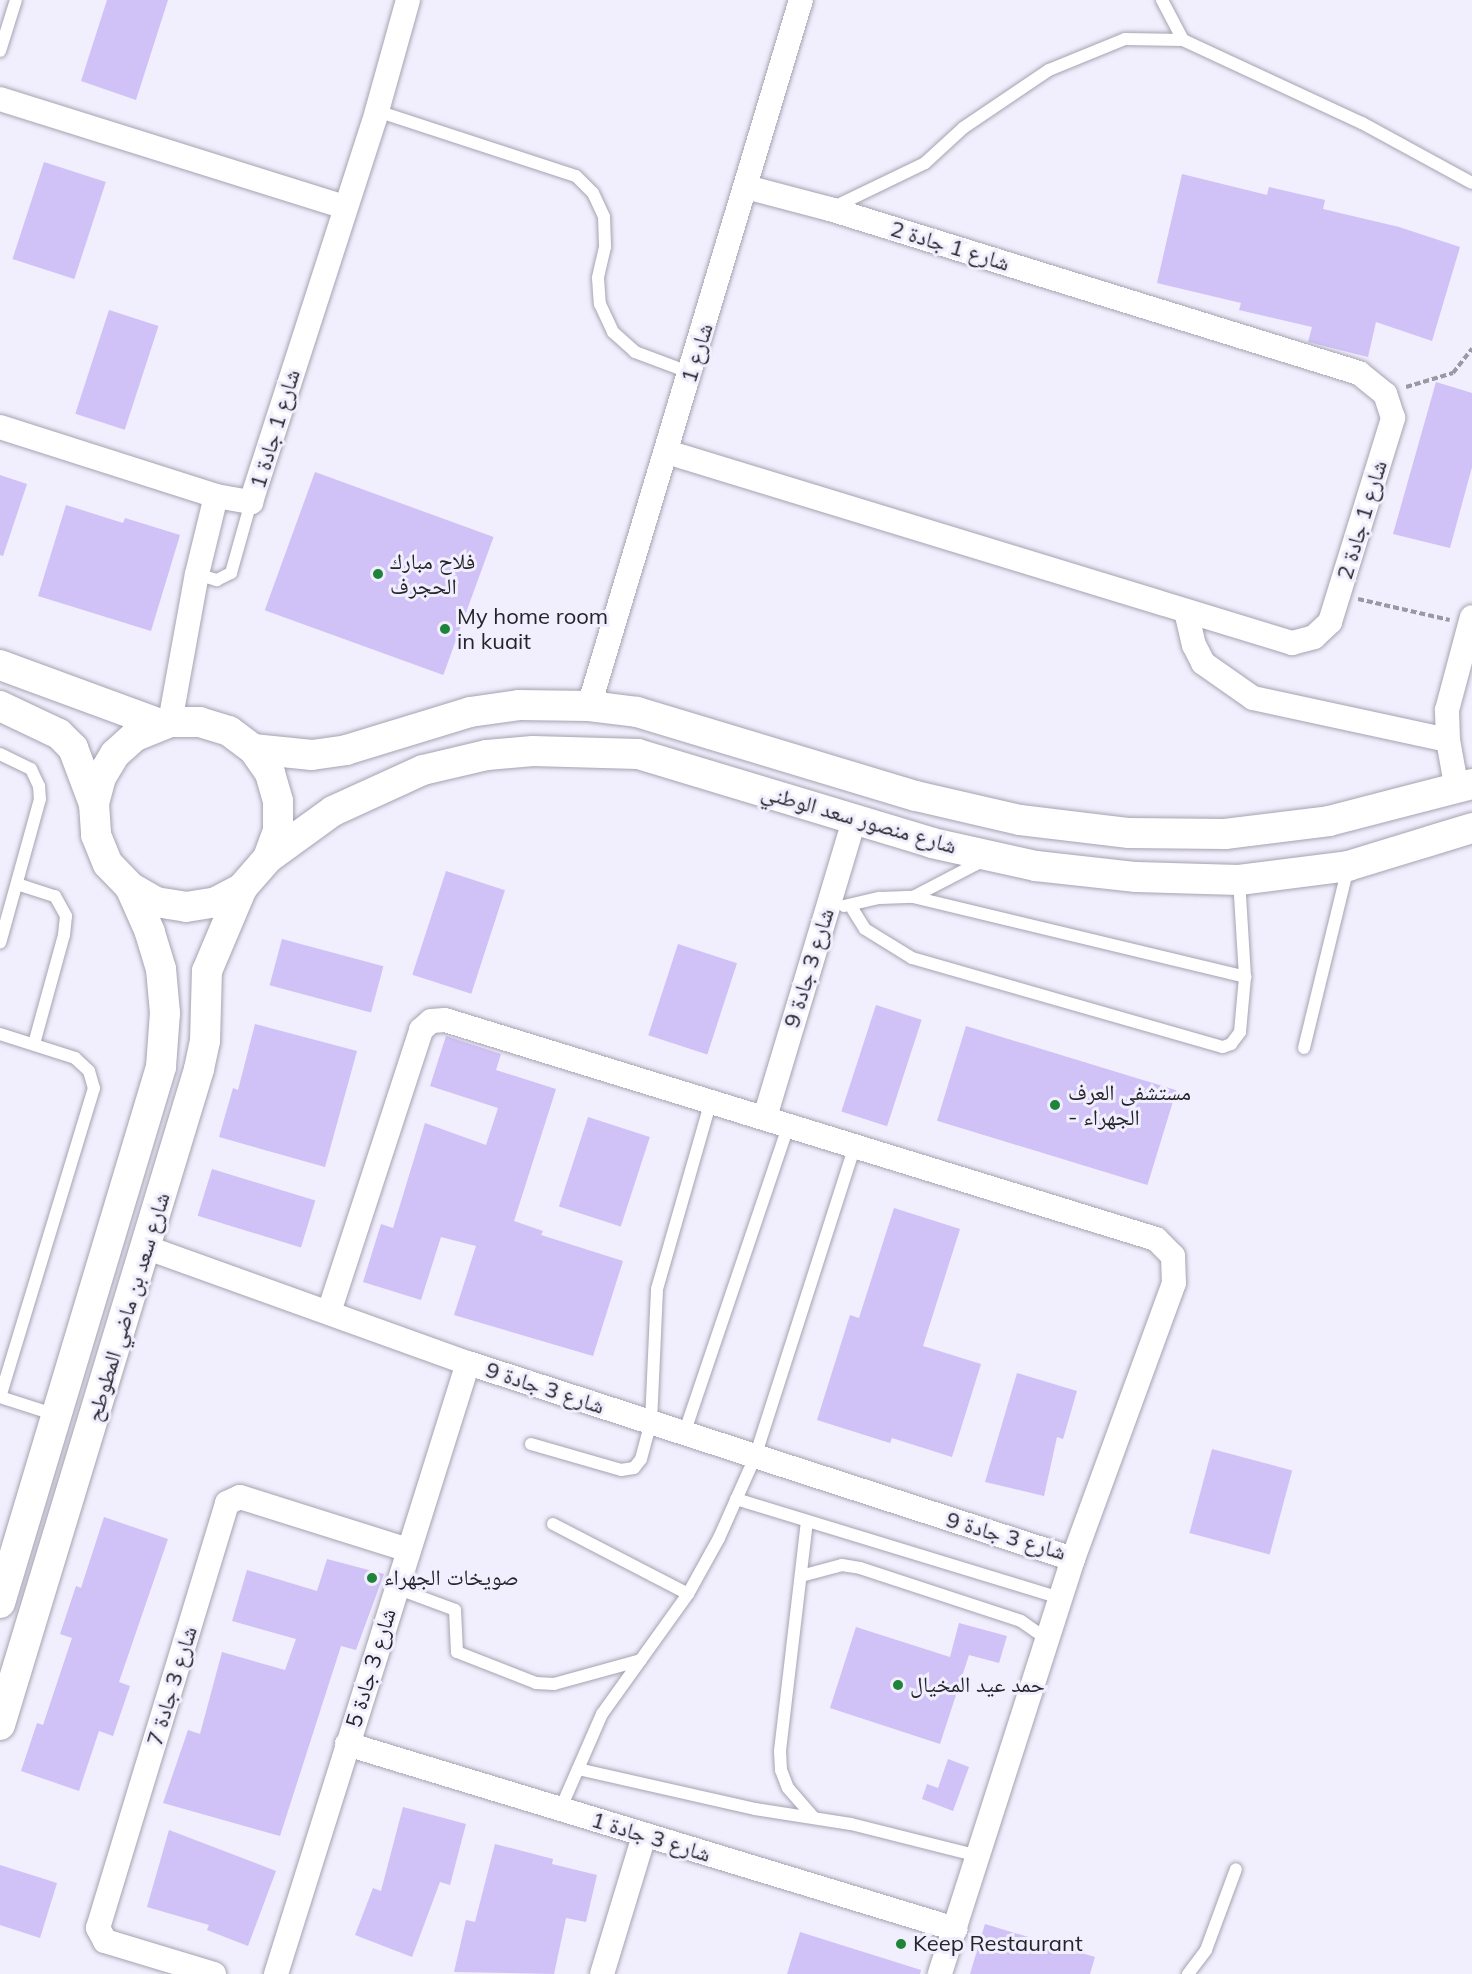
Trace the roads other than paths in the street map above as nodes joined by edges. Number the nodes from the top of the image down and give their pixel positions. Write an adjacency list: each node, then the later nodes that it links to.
1 (16, 0): 6 (lane)
2 (408, 0): 8 (street, شارع 1 جادة 1)
3 (801, 0): 10 (street, شارع 1)
4 (1162, 0): 5 (lane)
5 (1183, 40): 9 (lane); 12 (lane)
6 (0, 51)
7 (0, 99): 11 (street)
8 (377, 111): 11 (street, شارع 1 جادة 1); 13 (lane)
9 (1472, 183)
10 (746, 187): 12 (street, شارع 1 جادة 2); 13 (street, شارع 1)
11 (345, 207): 17 (street, شارع 1 جادة 1)
12 (830, 209): 19 (street, شارع 1 جادة 2)
13 (691, 373): 15 (street, شارع 1)
14 (0, 427): 16 (street, شارع 1 جادة 1)
15 (667, 452): 19 (street, شارع 1 جادة 2); 22 (street, شارع 1)
16 (216, 496): 17 (street, شارع 1 جادة 1); 18 (street)
17 (251, 502): 18 (lane)
18 (197, 574): 24 (street)
19 (1186, 611): 25 (street)
20 (1471, 621): 25 (street)
21 (0, 665): 24 (street)
22 (589, 705): 26 (street, شارع منصور سعد الوطني); 28 (street, شارع منصور سعد الوطني)
23 (4, 710): 29 (street)
24 (165, 723): 26 (street); 29 (street)
25 (1448, 740): 28 (street)
26 (253, 749): 33 (street)
27 (0, 754): 36 (lane)
28 (1464, 787)
29 (94, 804): 37 (street)
30 (854, 820): 32 (street, شارع منصور سعد الوطني); 33 (street, شارع منصور سعد الوطني); 40 (street, شارع 3 جادة 9)
31 (1472, 828): 34 (street, شارع منصور سعد الوطني)
32 (992, 856): 35 (street, شارع منصور سعد الوطني); 39 (lane)
33 (268, 858): 38 (street)
34 (1348, 866): 35 (street, شارع منصور سعد الوطني); 45 (lane)
35 (1239, 880): 42 (lane)
36 (18, 884): 41 (lane); 44 (lane)
37 (130, 887): 38 (street); 54 (street, شارع سعد بن ماضي المطوطح)
38 (242, 888): 50 (street, شارع سعد بن ماضي المطوطح)
39 (913, 897): 40 (lane); 42 (lane)
40 (839, 906): 42 (lane); 47 (street, شارع 3 جادة 9)
41 (0, 943)
42 (1245, 977)
43 (0, 1034): 44 (lane)
44 (34, 1044): 53 (lane)
45 (1304, 1048)
46 (711, 1101): 47 (street, شارع 3 جادة 9); 51 (street, شارع 3 جادة 9); 55 (lane)
47 (765, 1117): 48 (street, شارع 3 جادة 9)
48 (789, 1124): 49 (street, شارع 3 جادة 9); 56 (lane)
49 (855, 1145): 58 (lane); 63 (street, شارع 3 جادة 9)
50 (148, 1248): 51 (street, شارع 3 جادة 9); 71 (street, شارع سعد بن ماضي المطوطح)
51 (329, 1312): 52 (street, شارع 3 جادة 9)
52 (468, 1363): 55 (street, شارع 3 جادة 9); 62 (street, شارع 3 جادة 5)
53 (0, 1397): 54 (lane)
54 (57, 1416): 68 (street, شارع سعد بن ماضي المطوطح)
55 (651, 1422): 56 (street, شارع 3 جادة 9); 57 (lane)
56 (684, 1434): 58 (street, شارع 3 جادة 9)
57 (531, 1444)
58 (755, 1457): 59 (lane); 63 (street, شارع 3 جادة 9)
59 (736, 1499): 60 (lane); 66 (lane)
60 (807, 1521): 64 (lane); 67 (lane)
61 (553, 1524): 66 (lane)
62 (408, 1550): 65 (street, شارع 3 جادة 5); 80 (street, شارع 3 جادة 7)
63 (1073, 1559): 67 (street)
64 (801, 1576): 69 (lane); 75 (lane)
65 (396, 1588): 70 (lane); 72 (street, شارع 3 جادة 5)
66 (688, 1594): 70 (lane)
67 (1060, 1598): 69 (street)
68 (0, 1604)
69 (1047, 1639): 77 (street)
70 (641, 1660): 73 (lane)
71 (0, 1725)
72 (347, 1744): 74 (street, شارع 3 جادة 1); 81 (street, شارع 3 جادة 5)
73 (578, 1769): 74 (lane); 75 (lane)
74 (560, 1810): 76 (street, شارع 3 جادة 1)
75 (814, 1818): 77 (lane)
76 (644, 1836): 79 (street, شارع 3 جادة 1); 82 (street)
77 (978, 1856): 79 (street)
78 (1236, 1869): 84 (lane)
79 (955, 1929): 83 (street)
80 (214, 1974)
81 (276, 1974)
82 (602, 1974)
83 (940, 1974)
84 (1188, 1974)

